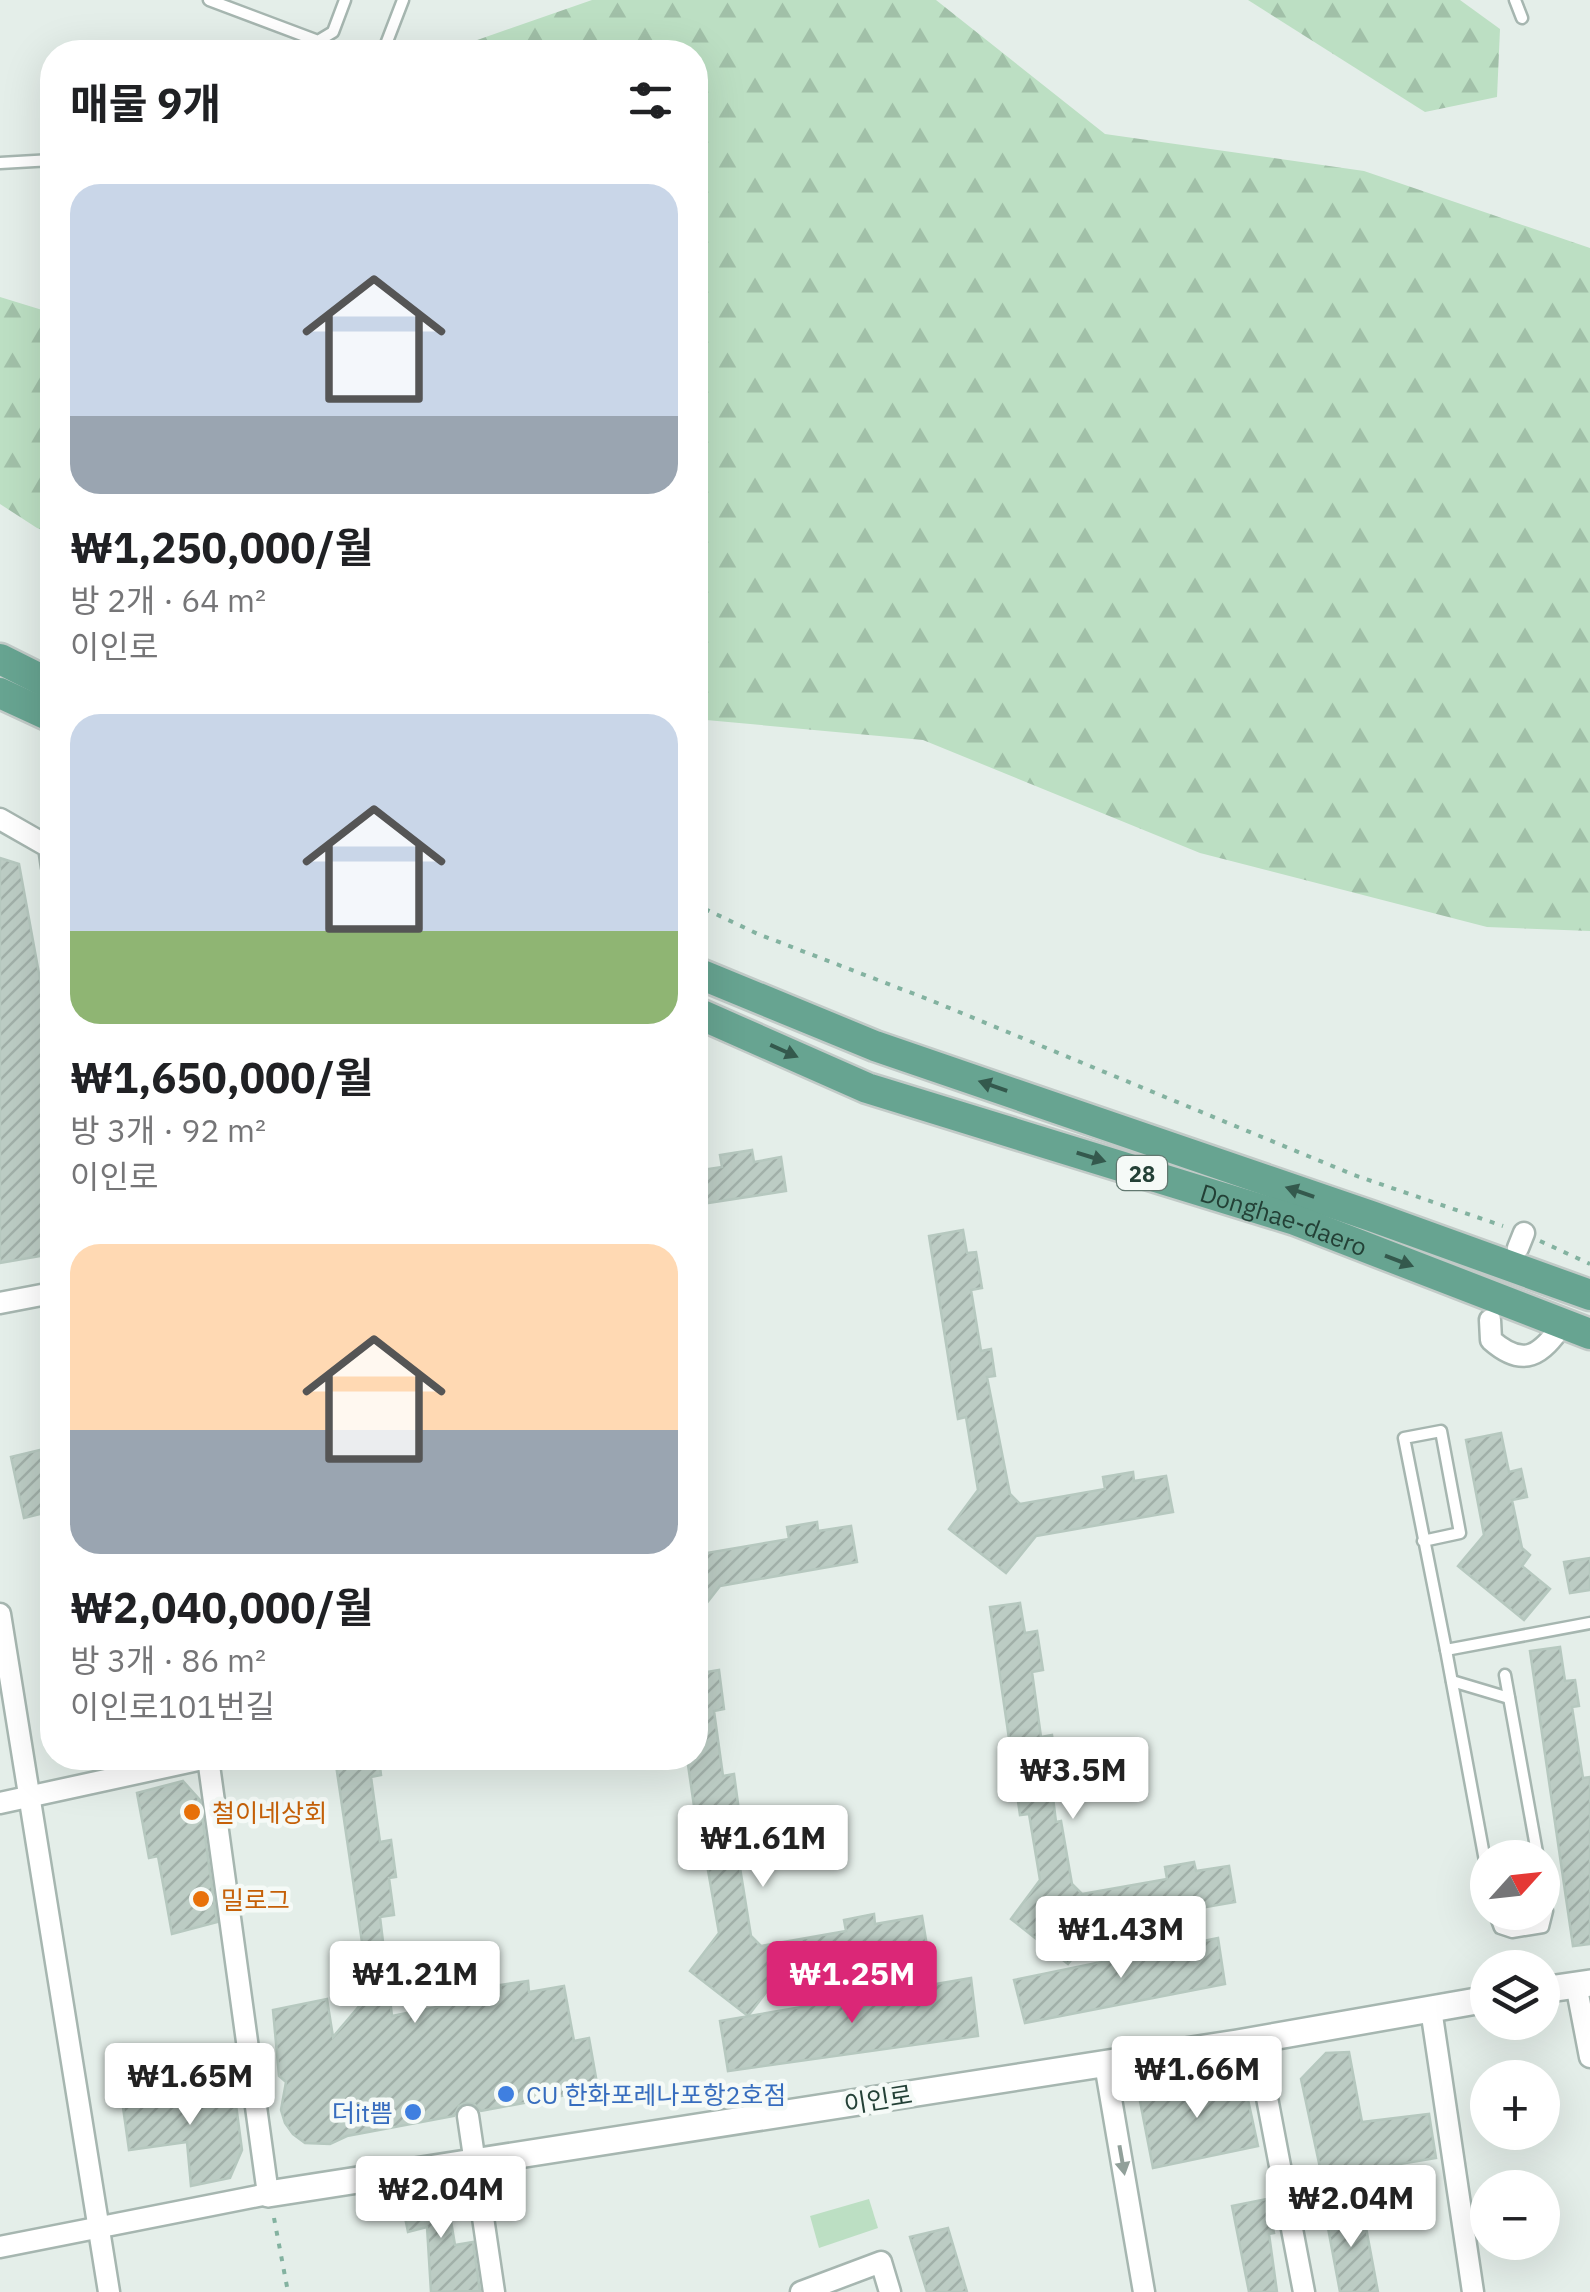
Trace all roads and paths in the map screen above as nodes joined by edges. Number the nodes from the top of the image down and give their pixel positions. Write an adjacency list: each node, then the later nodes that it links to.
1 (209, 0): 6 (lane)
2 (346, 0): 7 (lane)
3 (403, 0): 8 (lane)
4 (1515, 0): 5 (lane)
5 (1522, 18)
6 (315, 40)
7 (320, 40)
8 (388, 40)
9 (40, 161): 10 (lane)
10 (0, 163)
11 (0, 659): 12 (main road)
12 (40, 679)
13 (0, 692): 14 (main road)
14 (40, 711)
15 (0, 820): 16 (street)
16 (40, 842)
17 (708, 910): 20 (path)
18 (708, 977): 22 (main road, one-way to 18)
19 (708, 1018): 25 (main road, Donghae-daero / 28, one-way to 25)
20 (1590, 1264)
21 (40, 1295): 23 (street)
22 (1590, 1295)
23 (0, 1302)
24 (1490, 1320): 25 (street)
25 (1576, 1329)
26 (1423, 1541): 26 (lane); 29 (lane)
27 (0, 1614): 35 (street)
28 (1590, 1623): 29 (lane)
29 (1446, 1650): 31 (lane)
30 (1505, 1675): 32 (lane)
31 (1452, 1681): 32 (lane); 37 (lane)
32 (1509, 1698): 38 (lane)
33 (155, 1770): 35 (street)
34 (210, 1770): 47 (street)
35 (30, 1798): 36 (street); 48 (street)
36 (0, 1802)
37 (1481, 1840)
38 (1535, 1840)
39 (1583, 1984): 43 (street)
40 (1470, 2003): 41 (street, 이인로)
41 (1432, 2009): 42 (street, 이인로); 58 (street)
42 (1256, 2040): 44 (street, 이인로); 57 (street)
43 (1590, 2057)
44 (1105, 2064): 46 (street, 이인로); 56 (street, one-way to 56)
45 (468, 2116): 46 (street)
46 (475, 2160): 47 (street, 이인로); 53 (street)
47 (270, 2201): 48 (street); 52 (path)
48 (98, 2228): 49 (street); 51 (street)
49 (0, 2247)
50 (842, 2285): 54 (street); 55 (street)
51 (109, 2292)
52 (288, 2292)
53 (494, 2292)
54 (802, 2292)
55 (890, 2292)
56 (1144, 2292)
57 (1304, 2292)
58 (1473, 2292)

